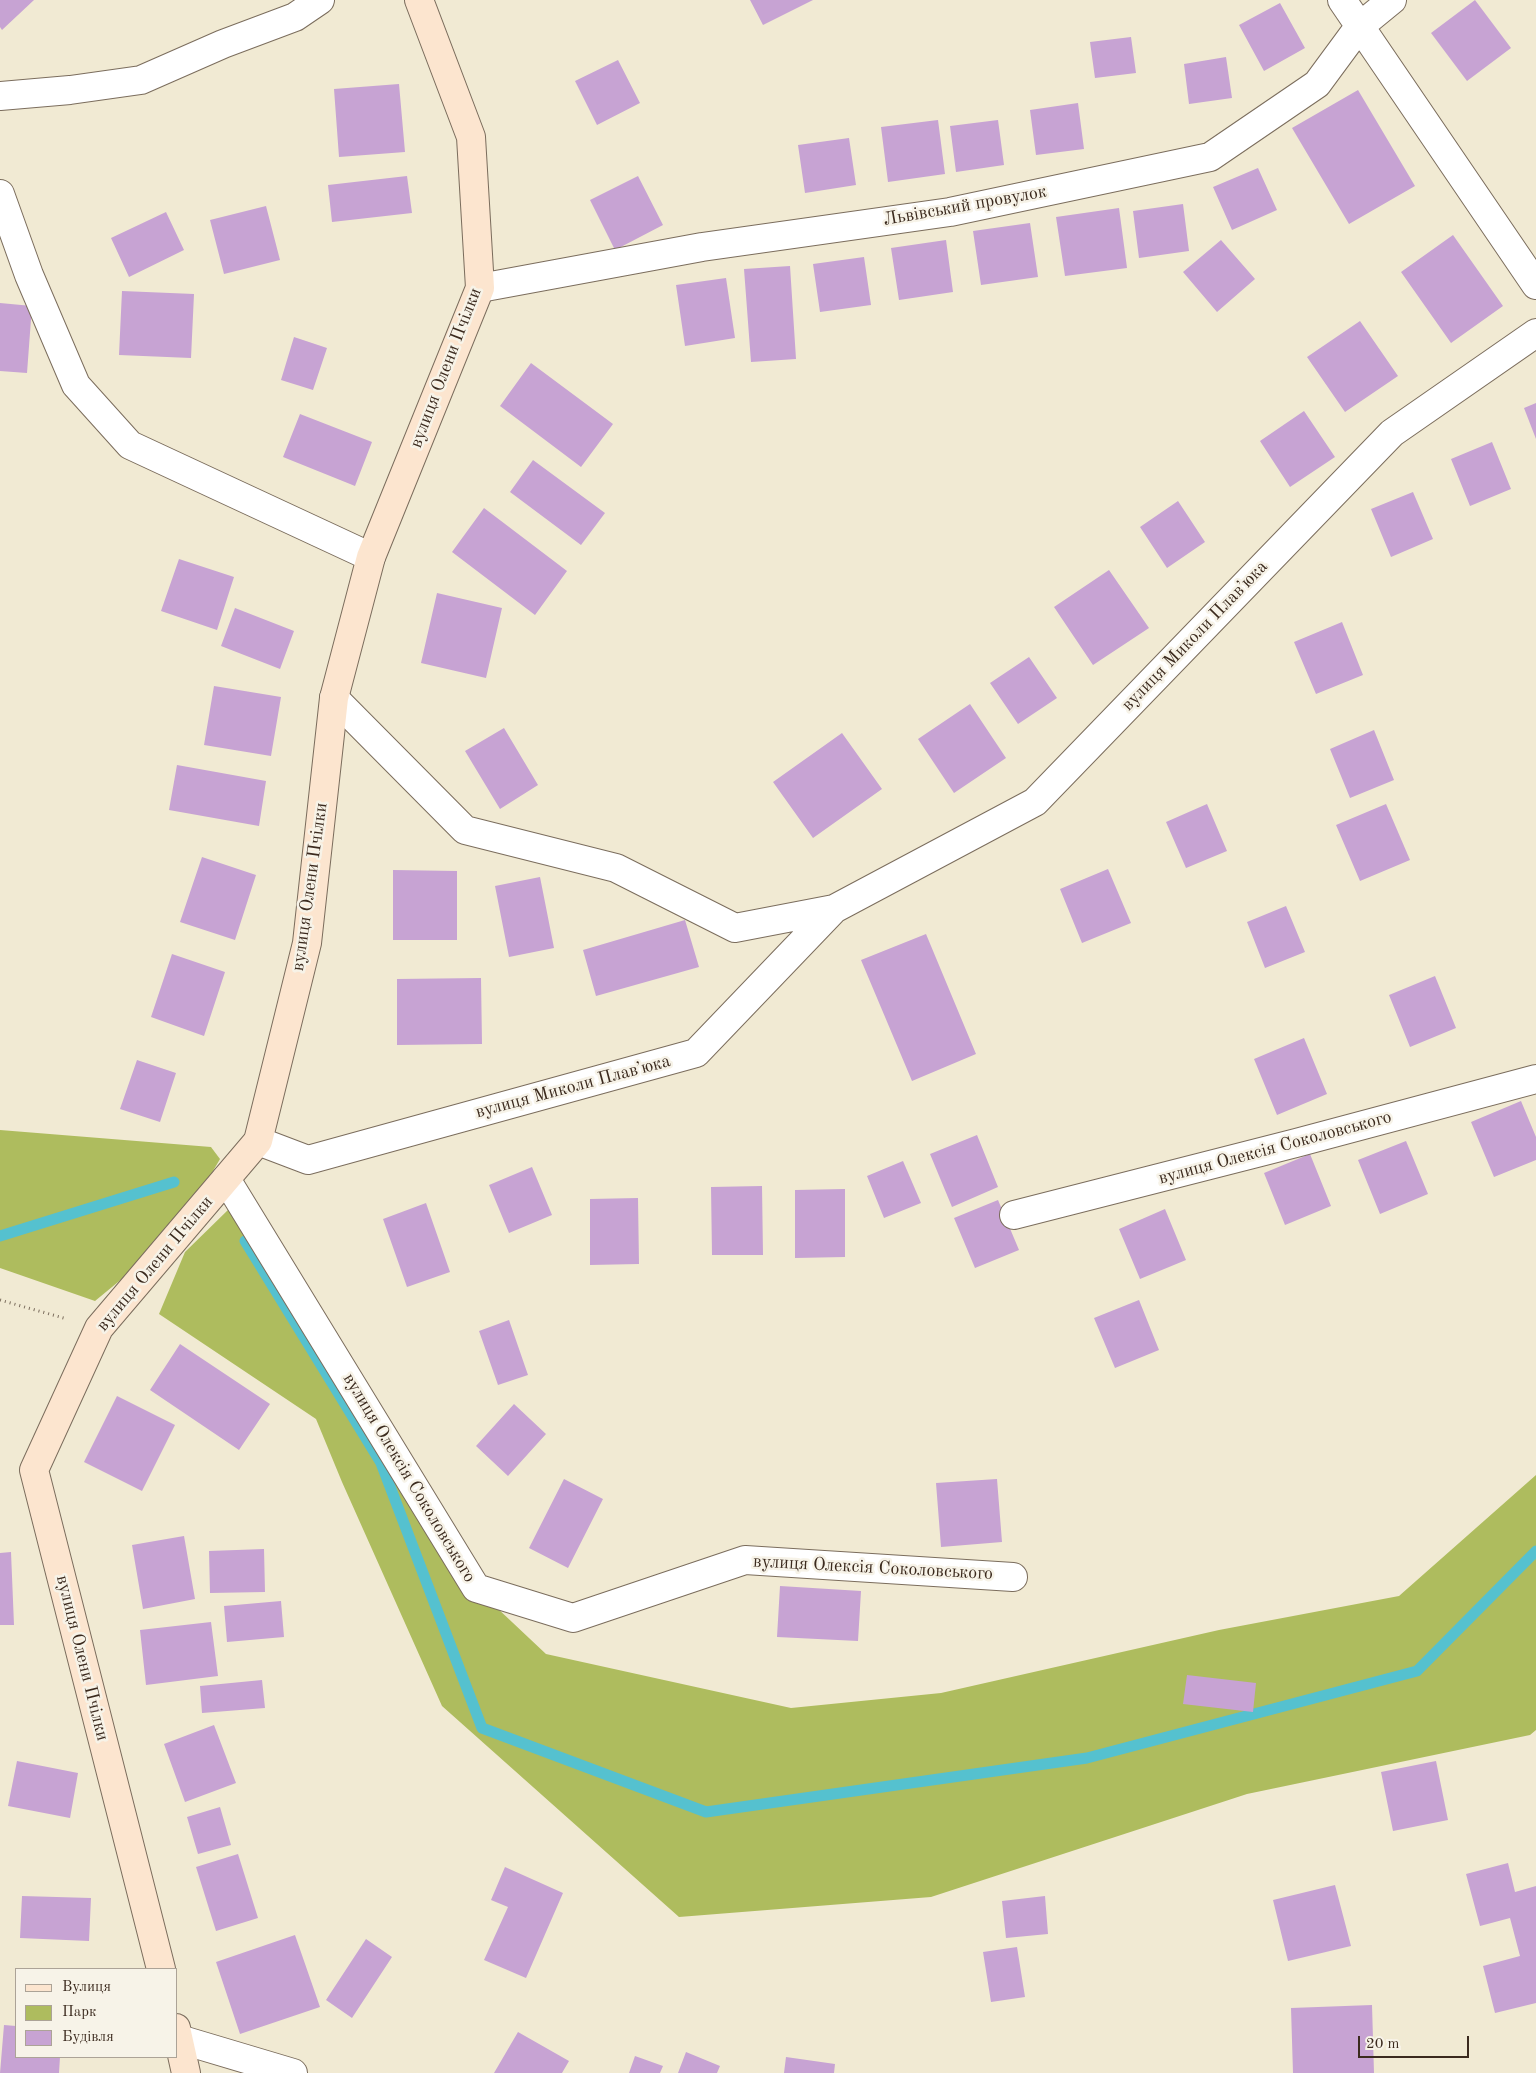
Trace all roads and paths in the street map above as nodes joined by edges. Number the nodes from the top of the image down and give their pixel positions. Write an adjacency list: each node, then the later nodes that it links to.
1 (320, 0): 6 (street)
2 (418, 0): 9 (street, вулиця Олени Пчілки)
3 (1342, 0): 5 (street)
4 (1392, 0): 5 (street, Львівський провулок)
5 (1359, 27): 8 (street); 9 (street, Львівський провулок)
6 (0, 96)
7 (0, 194): 11 (street)
8 (1536, 285)
9 (480, 288): 11 (street, вулиця Олени Пчілки)
10 (1536, 333): 13 (street, вулиця Миколи Плавʼюка)
11 (371, 557): 12 (street, вулиця Олени Пчілки)
12 (334, 698): 13 (street, вулиця Миколи Плавʼюка); 15 (street, вулиця Олени Пчілки)
13 (834, 909): 15 (street, вулиця Миколи Плавʼюка)
14 (1536, 1078): 17 (street, вулиця Олексія Соколовського)
15 (258, 1141): 16 (street, вулиця Олени Пчілки)
16 (226, 1179): 19 (street, вулиця Олени Пчілки); 20 (street, вулиця Олексія Соколовського)
17 (1014, 1215)
18 (0, 1300): 19 (path)
19 (99, 1328): 21 (street, вулиця Олени Пчілки)
20 (1013, 1577)
21 (161, 1968)
22 (178, 2034): 23 (street); 24 (street)
23 (186, 2073)
24 (293, 2073)

